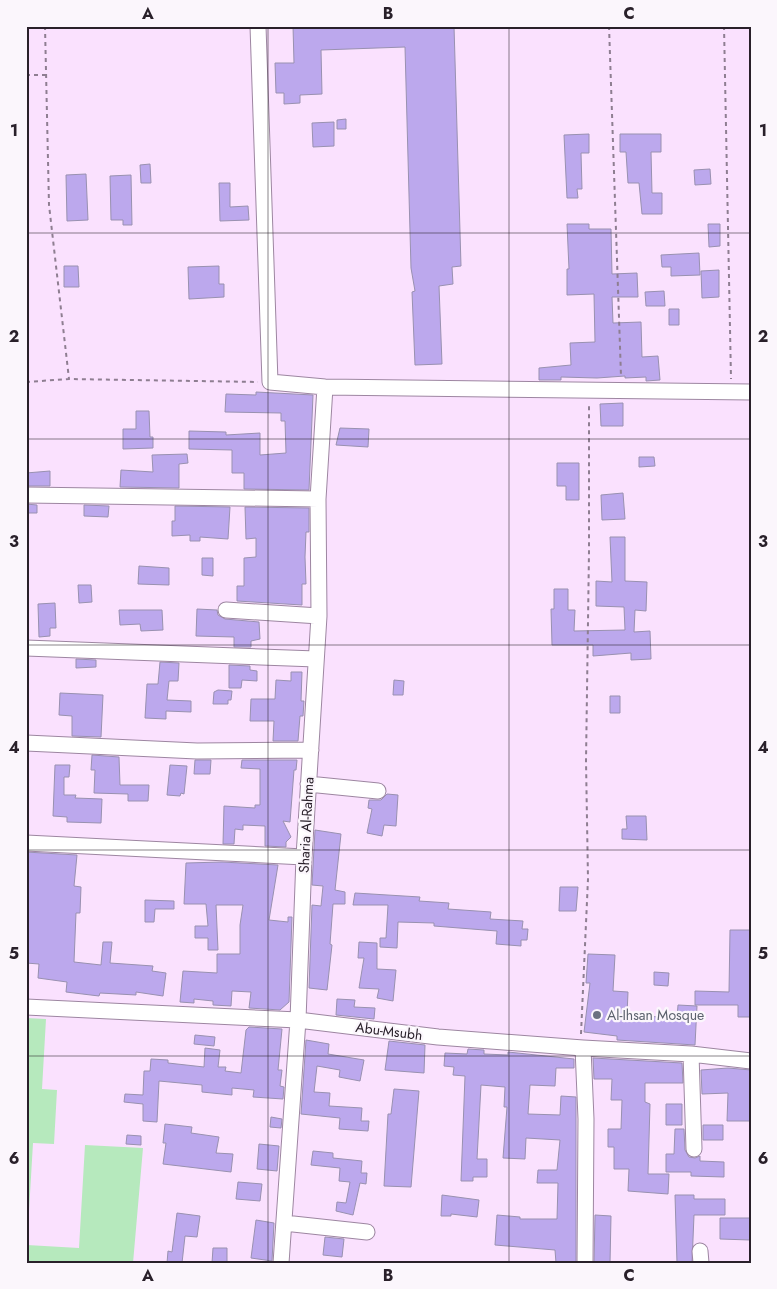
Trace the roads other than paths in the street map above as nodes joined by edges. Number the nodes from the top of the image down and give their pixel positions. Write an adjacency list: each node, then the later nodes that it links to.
1 (258, 26): 2 (street)
2 (325, 387): 3 (street); 5 (street, Sharia Al-Rahma)
3 (751, 392)
4 (26, 495): 5 (street)
5 (318, 499): 7 (street, Sharia Al-Rahma)
6 (226, 610): 7 (street)
7 (319, 616): 9 (street, Sharia Al-Rahma)
8 (26, 648): 9 (street)
9 (316, 659): 11 (street, Sharia Al-Rahma)
10 (26, 743): 11 (street)
11 (311, 750): 12 (street, Sharia Al-Rahma)
12 (308, 784): 13 (street); 15 (street, Sharia Al-Rahma)
13 (378, 791)
14 (26, 843): 15 (street)
15 (304, 857): 17 (street, Sharia Al-Rahma)
16 (26, 1007): 17 (street, Abu-Msubh)
17 (298, 1020): 18 (street, Abu-Msubh); 22 (street, Sharia Al-Rahma)
18 (583, 1048): 19 (street, Abu-Msubh); 25 (street)
19 (691, 1054): 20 (street, Abu-Msubh); 21 (street)
20 (751, 1061)
21 (694, 1150)
22 (284, 1223): 23 (street); 24 (street, Sharia Al-Rahma)
23 (367, 1232)
24 (281, 1263)
25 (585, 1263)

